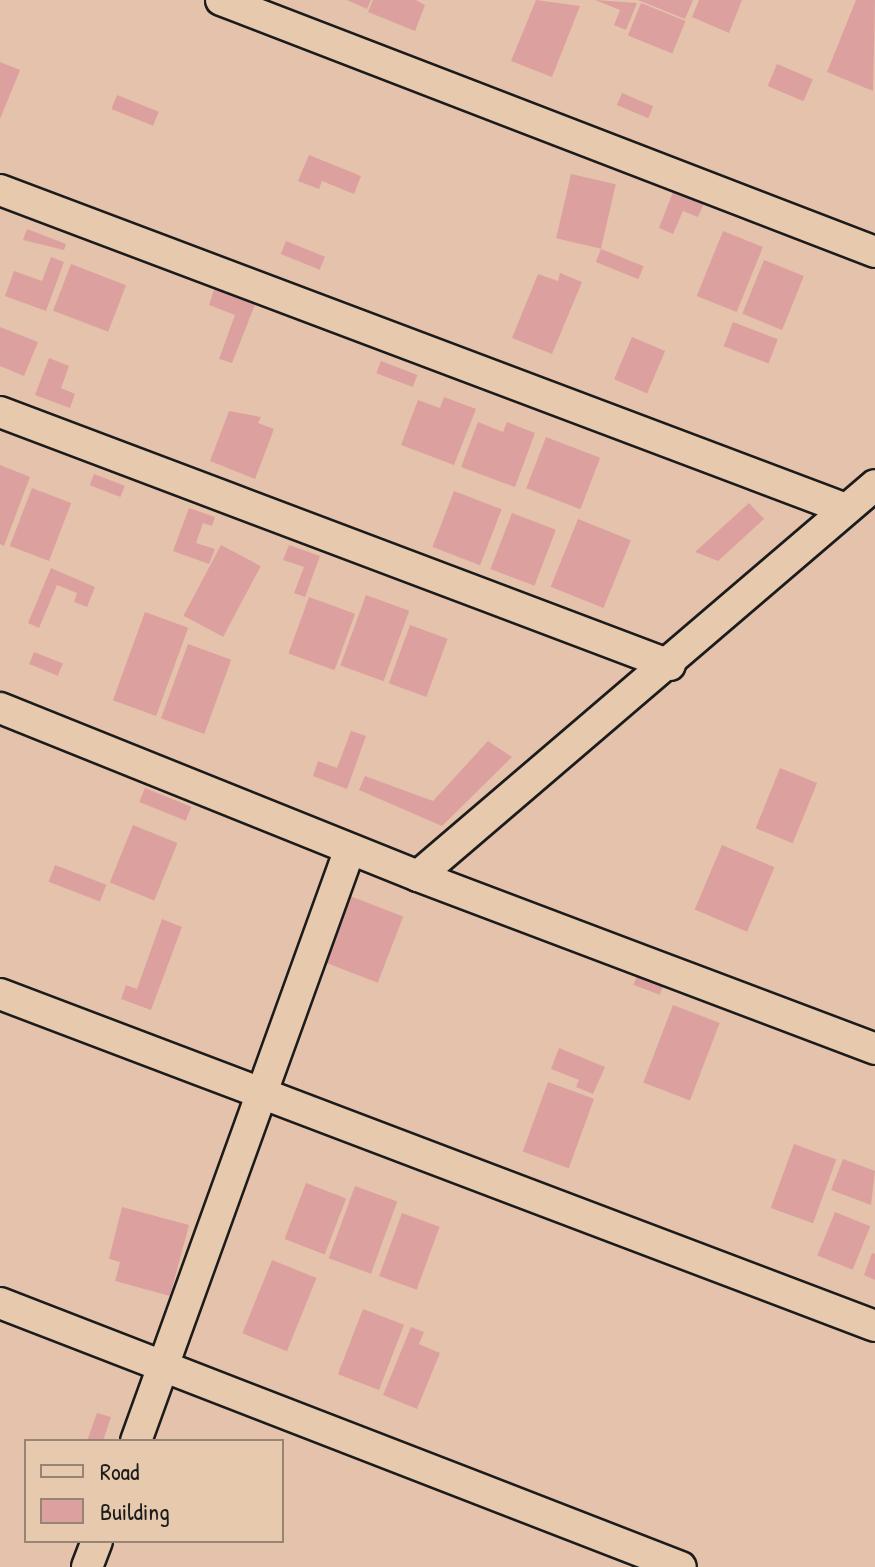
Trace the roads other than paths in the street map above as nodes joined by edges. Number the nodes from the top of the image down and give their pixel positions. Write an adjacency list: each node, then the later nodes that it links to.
1 (221, 0): 3 (street)
2 (0, 190): 6 (street)
3 (875, 252)
4 (0, 412): 7 (street)
5 (875, 485): 6 (street)
6 (846, 509): 7 (street)
7 (670, 665): 10 (street)
8 (0, 708): 9 (street)
9 (350, 849): 10 (street); 13 (street)
10 (418, 876): 12 (street)
11 (0, 994): 13 (street)
12 (875, 1049)
13 (261, 1092): 15 (street); 16 (street)
14 (0, 1303): 16 (street)
15 (875, 1326)
16 (165, 1367): 17 (street); 20 (street)
17 (137, 1439)
18 (96, 1543): 19 (street)
19 (87, 1567)
20 (681, 1567)

